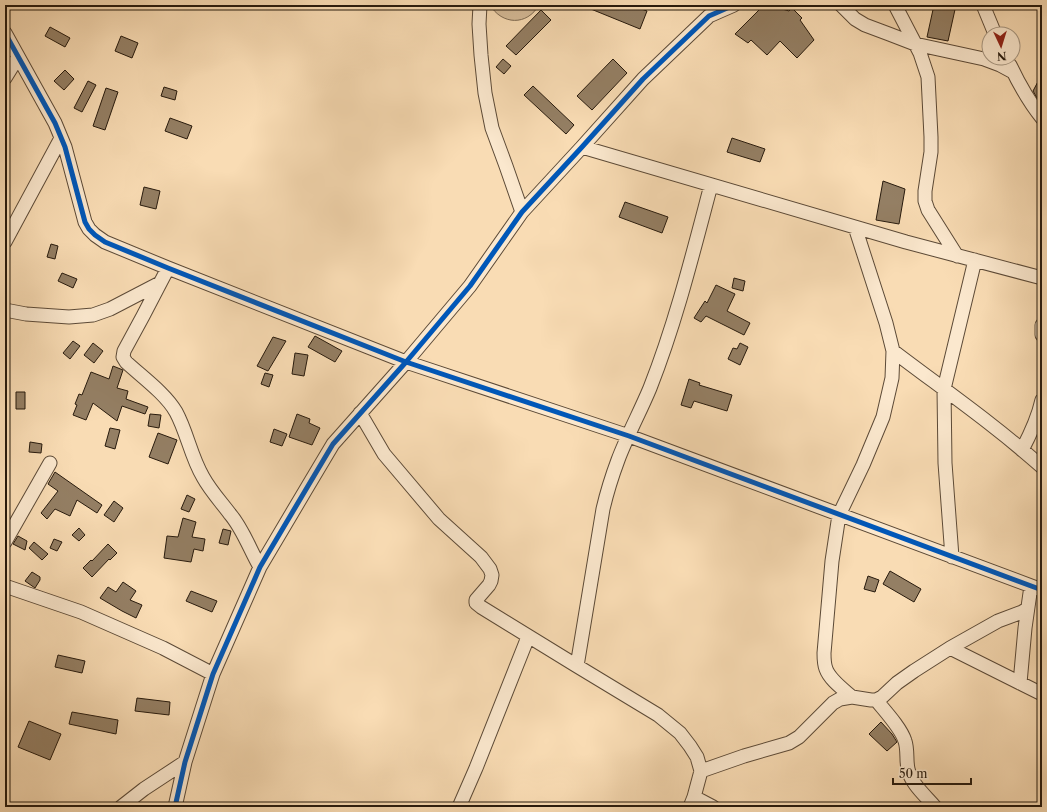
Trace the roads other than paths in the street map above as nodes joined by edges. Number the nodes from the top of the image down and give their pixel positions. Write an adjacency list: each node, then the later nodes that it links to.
1 (480, 5): 17 (street)
2 (734, 5): 15 (street)
3 (841, 5): 8 (street)
4 (896, 5): 8 (street)
5 (983, 5): 6 (street)
6 (992, 26)
7 (5, 33): 9 (street)
8 (914, 44): 11 (street); 20 (street)
9 (18, 57): 12 (street); 14 (street)
10 (1010, 66): 11 (street)
11 (1013, 72): 13 (street)
12 (5, 78)
13 (1042, 118)
14 (61, 138): 19 (street); 22 (street)
15 (582, 147): 16 (street); 17 (street)
16 (711, 185): 18 (street); 33 (street)
17 (522, 212): 29 (street)
18 (855, 227): 20 (street); 28 (street)
19 (5, 242)
20 (957, 256): 21 (street)
21 (975, 260): 23 (street); 30 (street)
22 (168, 268): 24 (street); 29 (street)
23 (1042, 278)
24 (160, 283): 25 (street); 40 (street)
25 (5, 310)
26 (1042, 325): 27 (street)
27 (1042, 335)
28 (893, 351): 30 (street); 37 (street)
29 (406, 362): 32 (street); 33 (street)
30 (944, 389): 34 (street); 39 (street)
31 (1042, 400): 34 (street)
32 (360, 413): 40 (street); 44 (street)
33 (629, 436): 37 (street); 46 (street)
34 (1022, 450): 36 (street)
35 (50, 463): 38 (street)
36 (1042, 467)
37 (839, 515): 39 (street); 50 (street)
38 (5, 542)
39 (952, 557): 42 (street)
40 (260, 568): 47 (street)
41 (5, 586): 47 (street)
42 (1037, 588): 43 (street)
43 (1027, 609): 45 (street); 48 (street)
44 (528, 637): 46 (street); 57 (street)
45 (950, 648): 48 (street); 51 (street)
46 (576, 666): 53 (street)
47 (213, 674): 52 (street)
48 (1020, 683): 49 (street)
49 (1042, 694)
50 (852, 697): 51 (street); 53 (street)
51 (876, 700): 59 (street)
52 (185, 762): 55 (street); 56 (street)
53 (701, 771): 54 (street)
54 (692, 802): 58 (street)
55 (121, 807)
56 (175, 807)
57 (459, 807)
58 (713, 807)
59 (935, 807)

